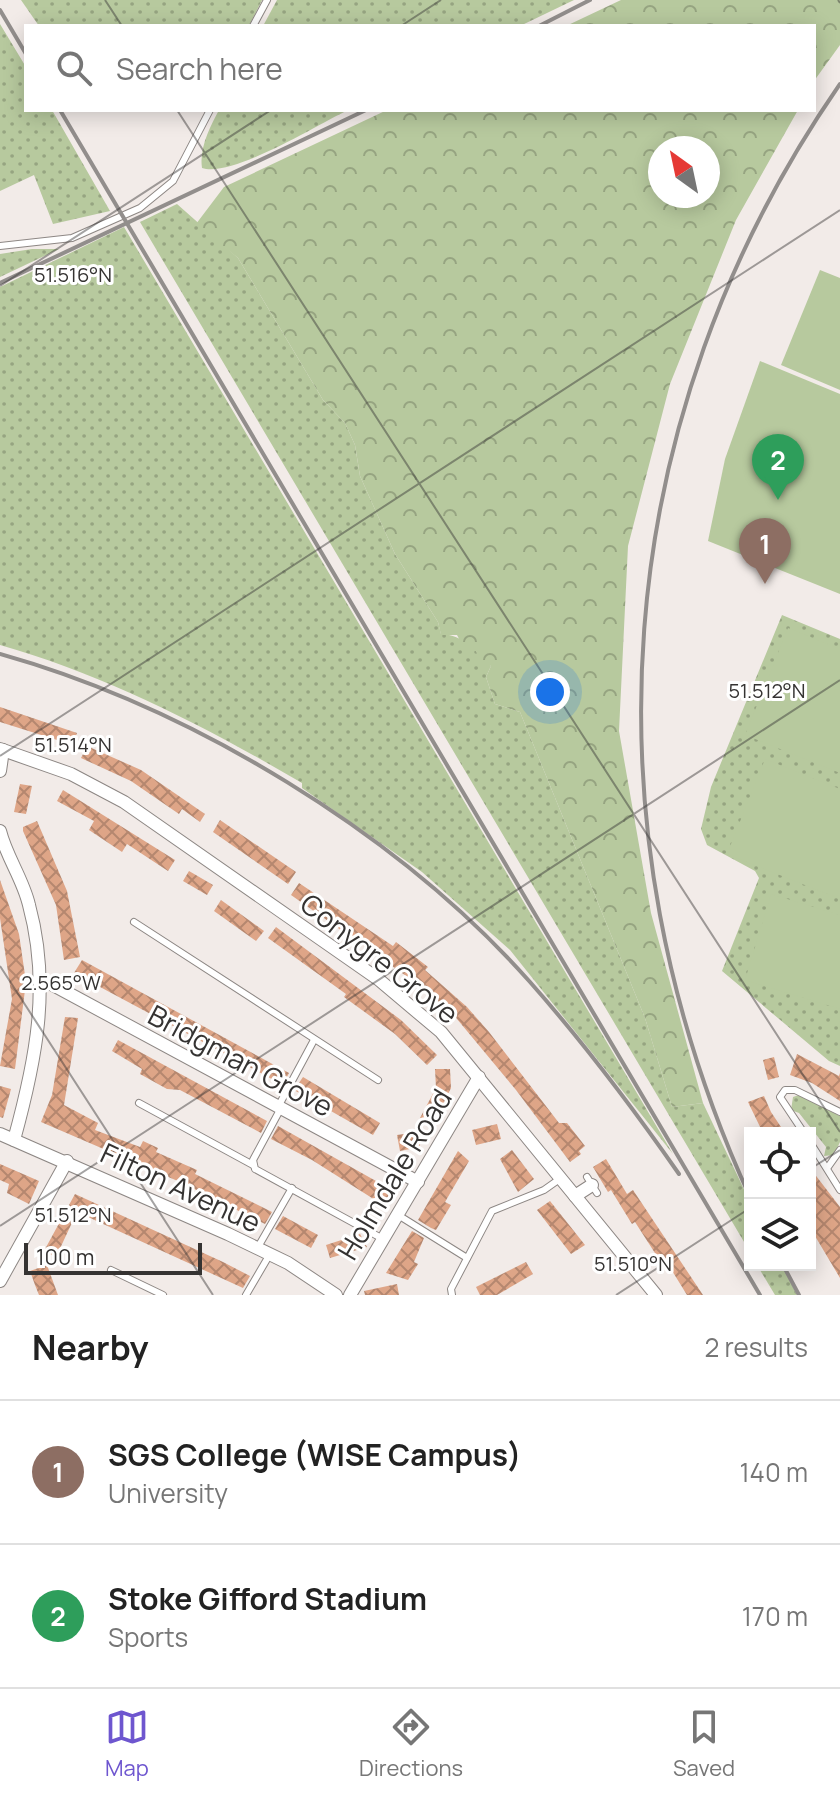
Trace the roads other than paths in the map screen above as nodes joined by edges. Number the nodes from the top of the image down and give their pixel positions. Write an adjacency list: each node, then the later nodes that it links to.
1 (267, 0): 2 (lane)
2 (254, 24)
3 (209, 112): 4 (lane)
4 (0, 246)
5 (2, 749): 6 (street); 11 (street, Conygre Grove)
6 (0, 771)
7 (0, 831): 9 (street)
8 (134, 922): 10 (lane)
9 (42, 979): 14 (street, Bridgman Grove); 18 (street)
10 (314, 1040): 12 (lane); 14 (lane)
11 (479, 1077): 24 (street, Conygre Grove); 25 (street, Holmdale Road)
12 (378, 1080)
13 (139, 1103): 22 (lane)
14 (280, 1108): 22 (lane); 25 (street, Bridgman Grove)
15 (840, 1112): 16 (lane)
16 (800, 1127)
17 (0, 1134): 18 (street, Filton Avenue)
18 (14, 1140): 21 (street, Filton Avenue)
19 (816, 1150): 23 (lane)
20 (840, 1150): 23 (lane)
21 (67, 1161): 32 (street, Filton Avenue); 36 (street)
22 (253, 1165): 27 (lane)
23 (828, 1167): 28 (lane)
24 (561, 1178): 29 (street, Conygre Grove); 34 (lane)
25 (418, 1182): 30 (street, Holmdale Road)
26 (592, 1185): 29 (street)
27 (292, 1188): 31 (lane); 32 (lane)
28 (840, 1190)
29 (575, 1196): 44 (street, Conygre Grove)
30 (398, 1215): 31 (street, Holmdale Road); 34 (lane)
31 (383, 1239): 42 (street, Holmdale Road)
32 (257, 1248): 33 (street, Filton Avenue)
33 (270, 1254): 40 (lane); 41 (street, Filton Avenue)
34 (467, 1258): 43 (lane)
35 (111, 1270): 37 (lane)
36 (0, 1281)
37 (145, 1287): 38 (lane); 39 (lane)
38 (141, 1295)
39 (163, 1295)
40 (246, 1295)
41 (336, 1295)
42 (350, 1295)
43 (452, 1295)
44 (656, 1295)

